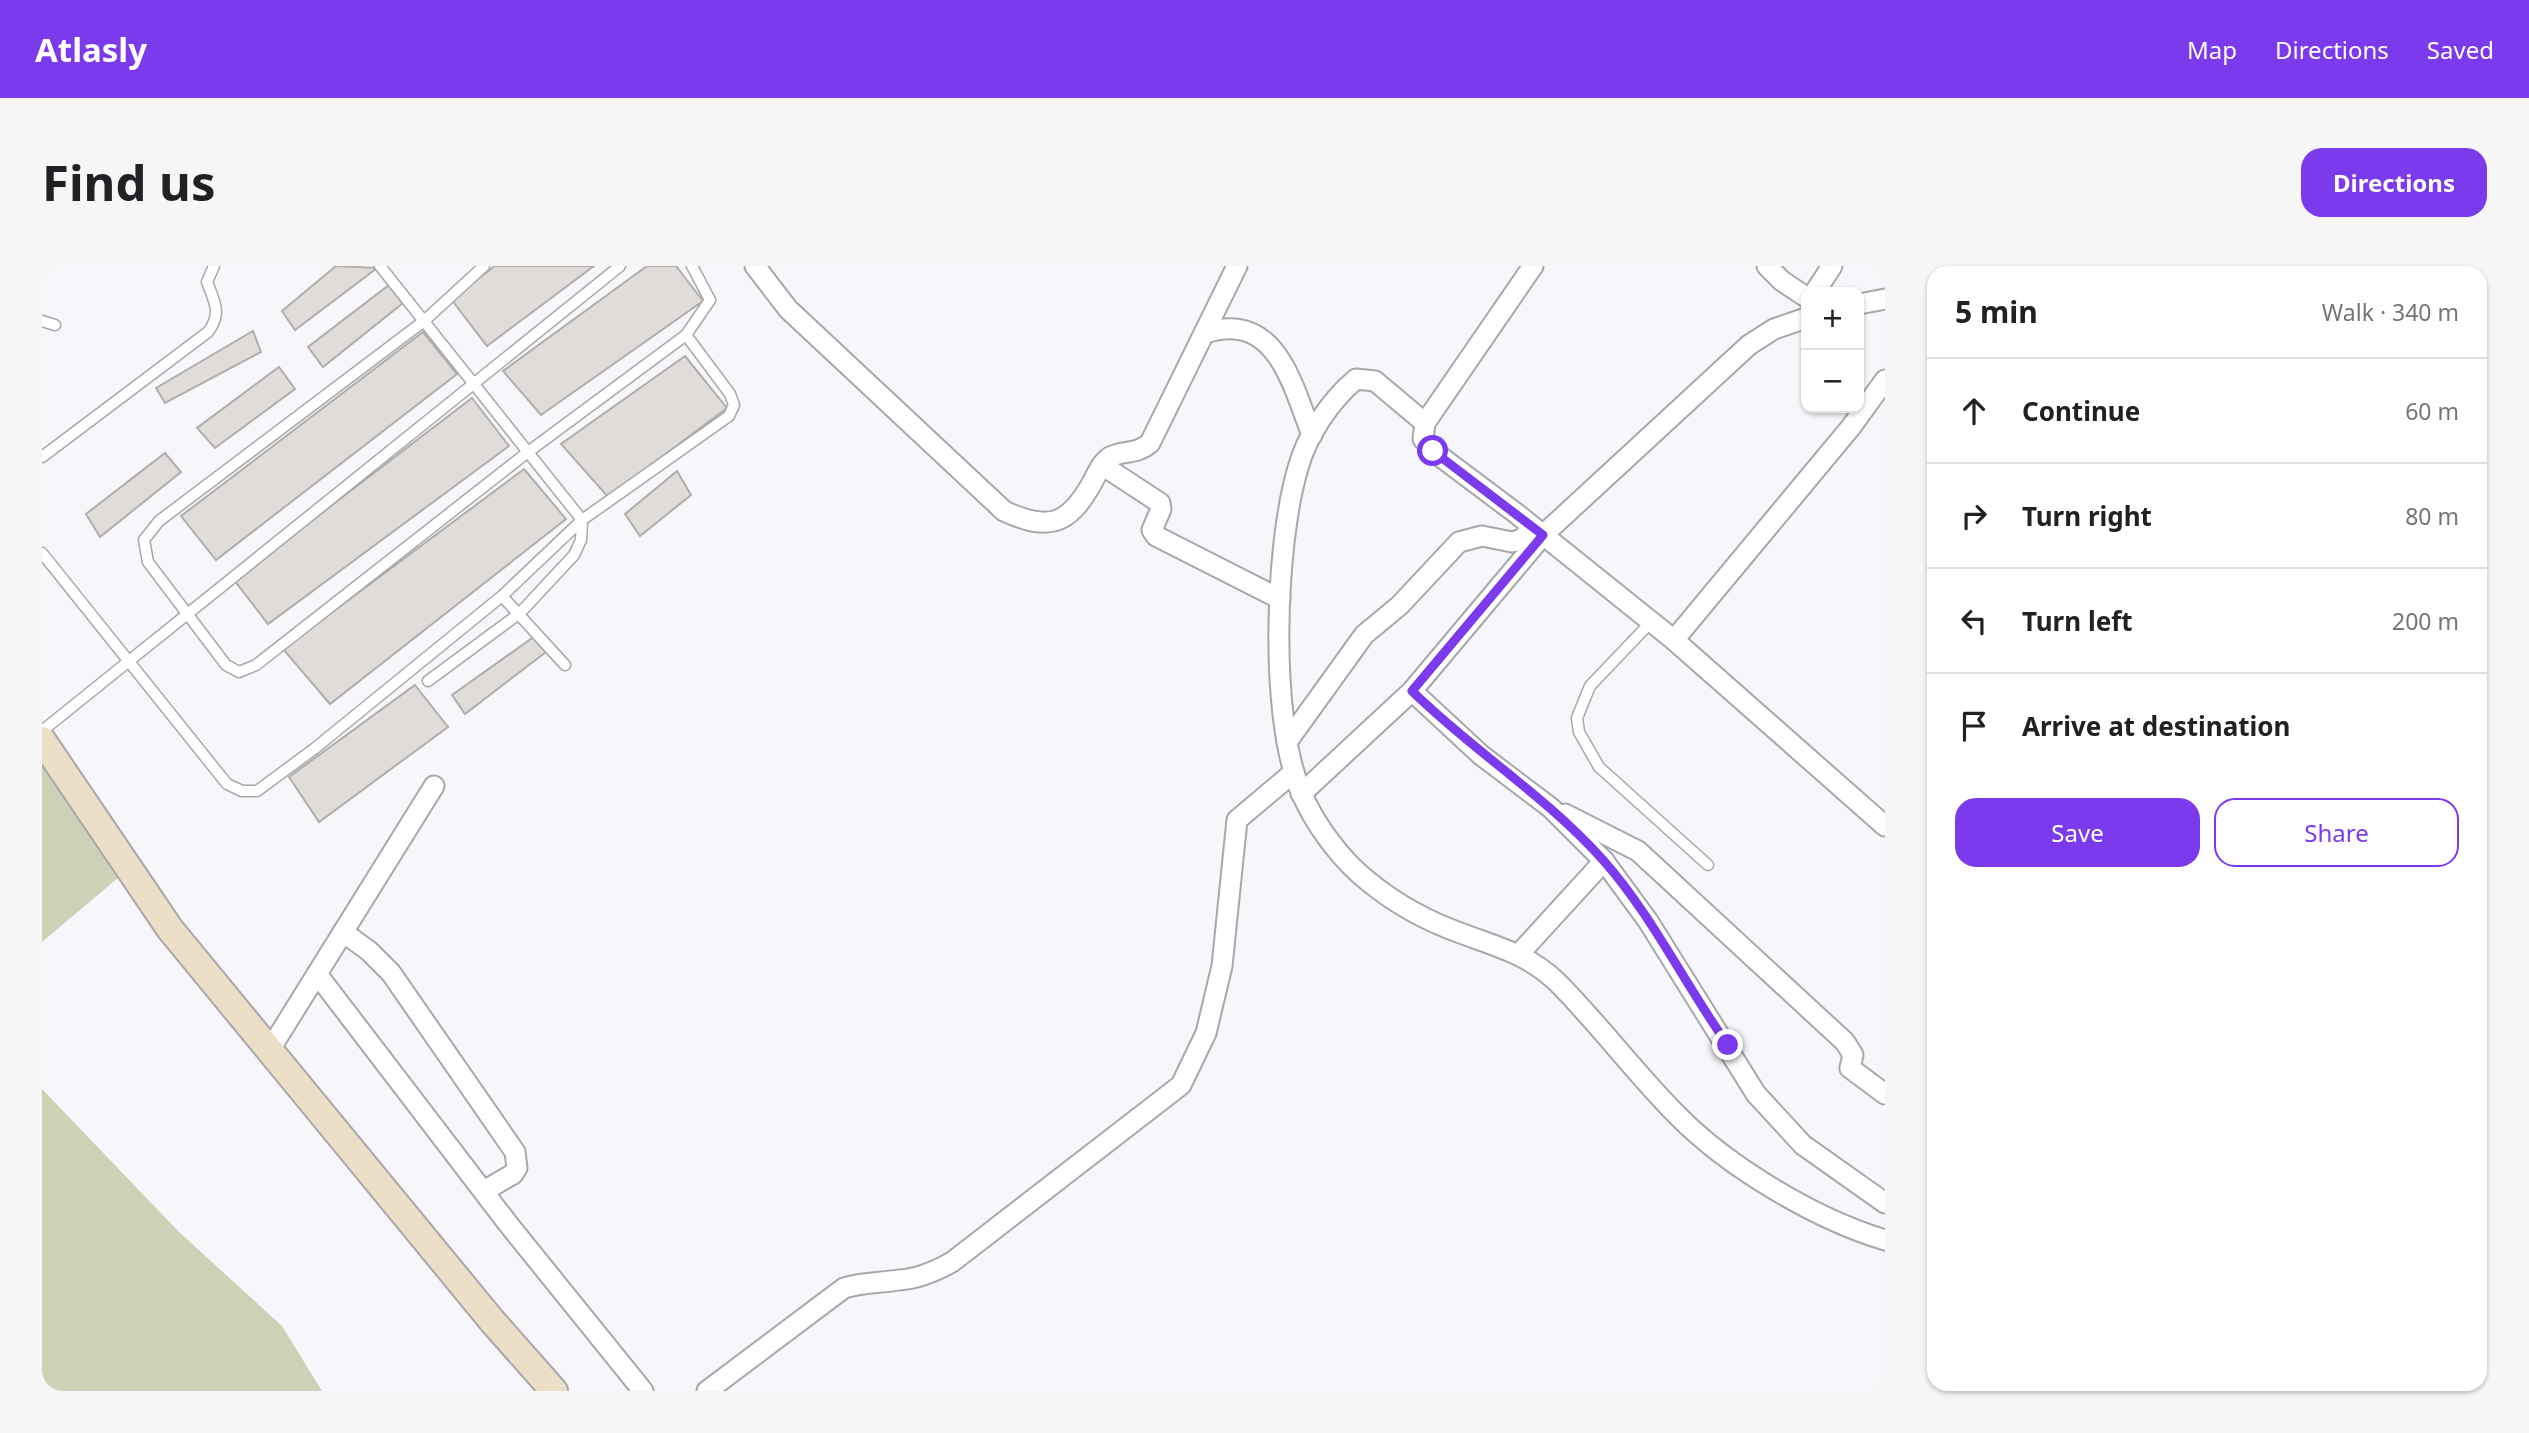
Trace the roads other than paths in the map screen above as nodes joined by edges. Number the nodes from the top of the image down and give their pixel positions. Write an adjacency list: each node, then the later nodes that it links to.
1 (214, 266): 26 (lane)
2 (380, 266): 17 (lane)
3 (484, 266): 17 (lane)
4 (620, 266): 22 (lane)
5 (692, 266): 20 (lane)
6 (755, 266): 27 (street)
7 (1237, 266): 19 (street)
8 (1533, 266): 23 (street)
9 (1767, 266): 12 (street)
10 (1832, 266): 11 (street)
11 (1818, 287)
12 (1801, 294)
13 (1885, 299): 14 (street)
14 (1864, 303)
15 (1801, 320): 29 (street)
16 (42, 321): 18 (lane)
17 (424, 321): 22 (lane); 33 (lane)
18 (55, 325)
19 (1205, 333): 24 (street); 27 (street)
20 (686, 335): 25 (lane); 28 (lane)
21 (1885, 380): 36 (street)
22 (474, 384): 25 (lane); 33 (lane)
23 (1425, 423): 24 (street); 29 (street)
24 (1312, 435): 32 (street)
25 (528, 452): 28 (lane); 33 (lane)
26 (42, 457)
27 (1102, 465): 32 (street)
28 (582, 520): 31 (lane); 34 (lane)
29 (1538, 531): 35 (street); 40 (street); 43 (street)
30 (42, 553): 37 (lane)
31 (502, 596): 34 (lane); 37 (lane)
32 (1280, 599): 43 (street)
33 (187, 612): 37 (lane)
34 (520, 613): 38 (lane); 39 (lane)
35 (1651, 622): 36 (street); 50 (lane)
36 (1674, 640): 48 (street)
37 (130, 661): 41 (lane)
38 (565, 665)
39 (429, 681)
40 (1412, 691): 46 (street); 47 (street)
41 (42, 731)
42 (42, 740): 54 (main road)
43 (1287, 742): 44 (street)
44 (1294, 772): 46 (street); 61 (street)
45 (434, 786): 51 (street)
46 (1301, 794): 52 (street)
47 (1551, 807): 49 (street); 55 (street)
48 (1885, 826)
49 (1604, 861): 52 (street); 57 (street)
50 (1708, 865)
51 (342, 932): 53 (street); 56 (street)
52 (1519, 954): 58 (street)
53 (317, 974): 54 (street); 56 (street)
54 (269, 1051): 59 (main road)
55 (1885, 1094)
56 (484, 1191): 60 (street)
57 (1885, 1203)
58 (1885, 1240)
59 (554, 1391)
60 (643, 1391)
61 (707, 1391)

